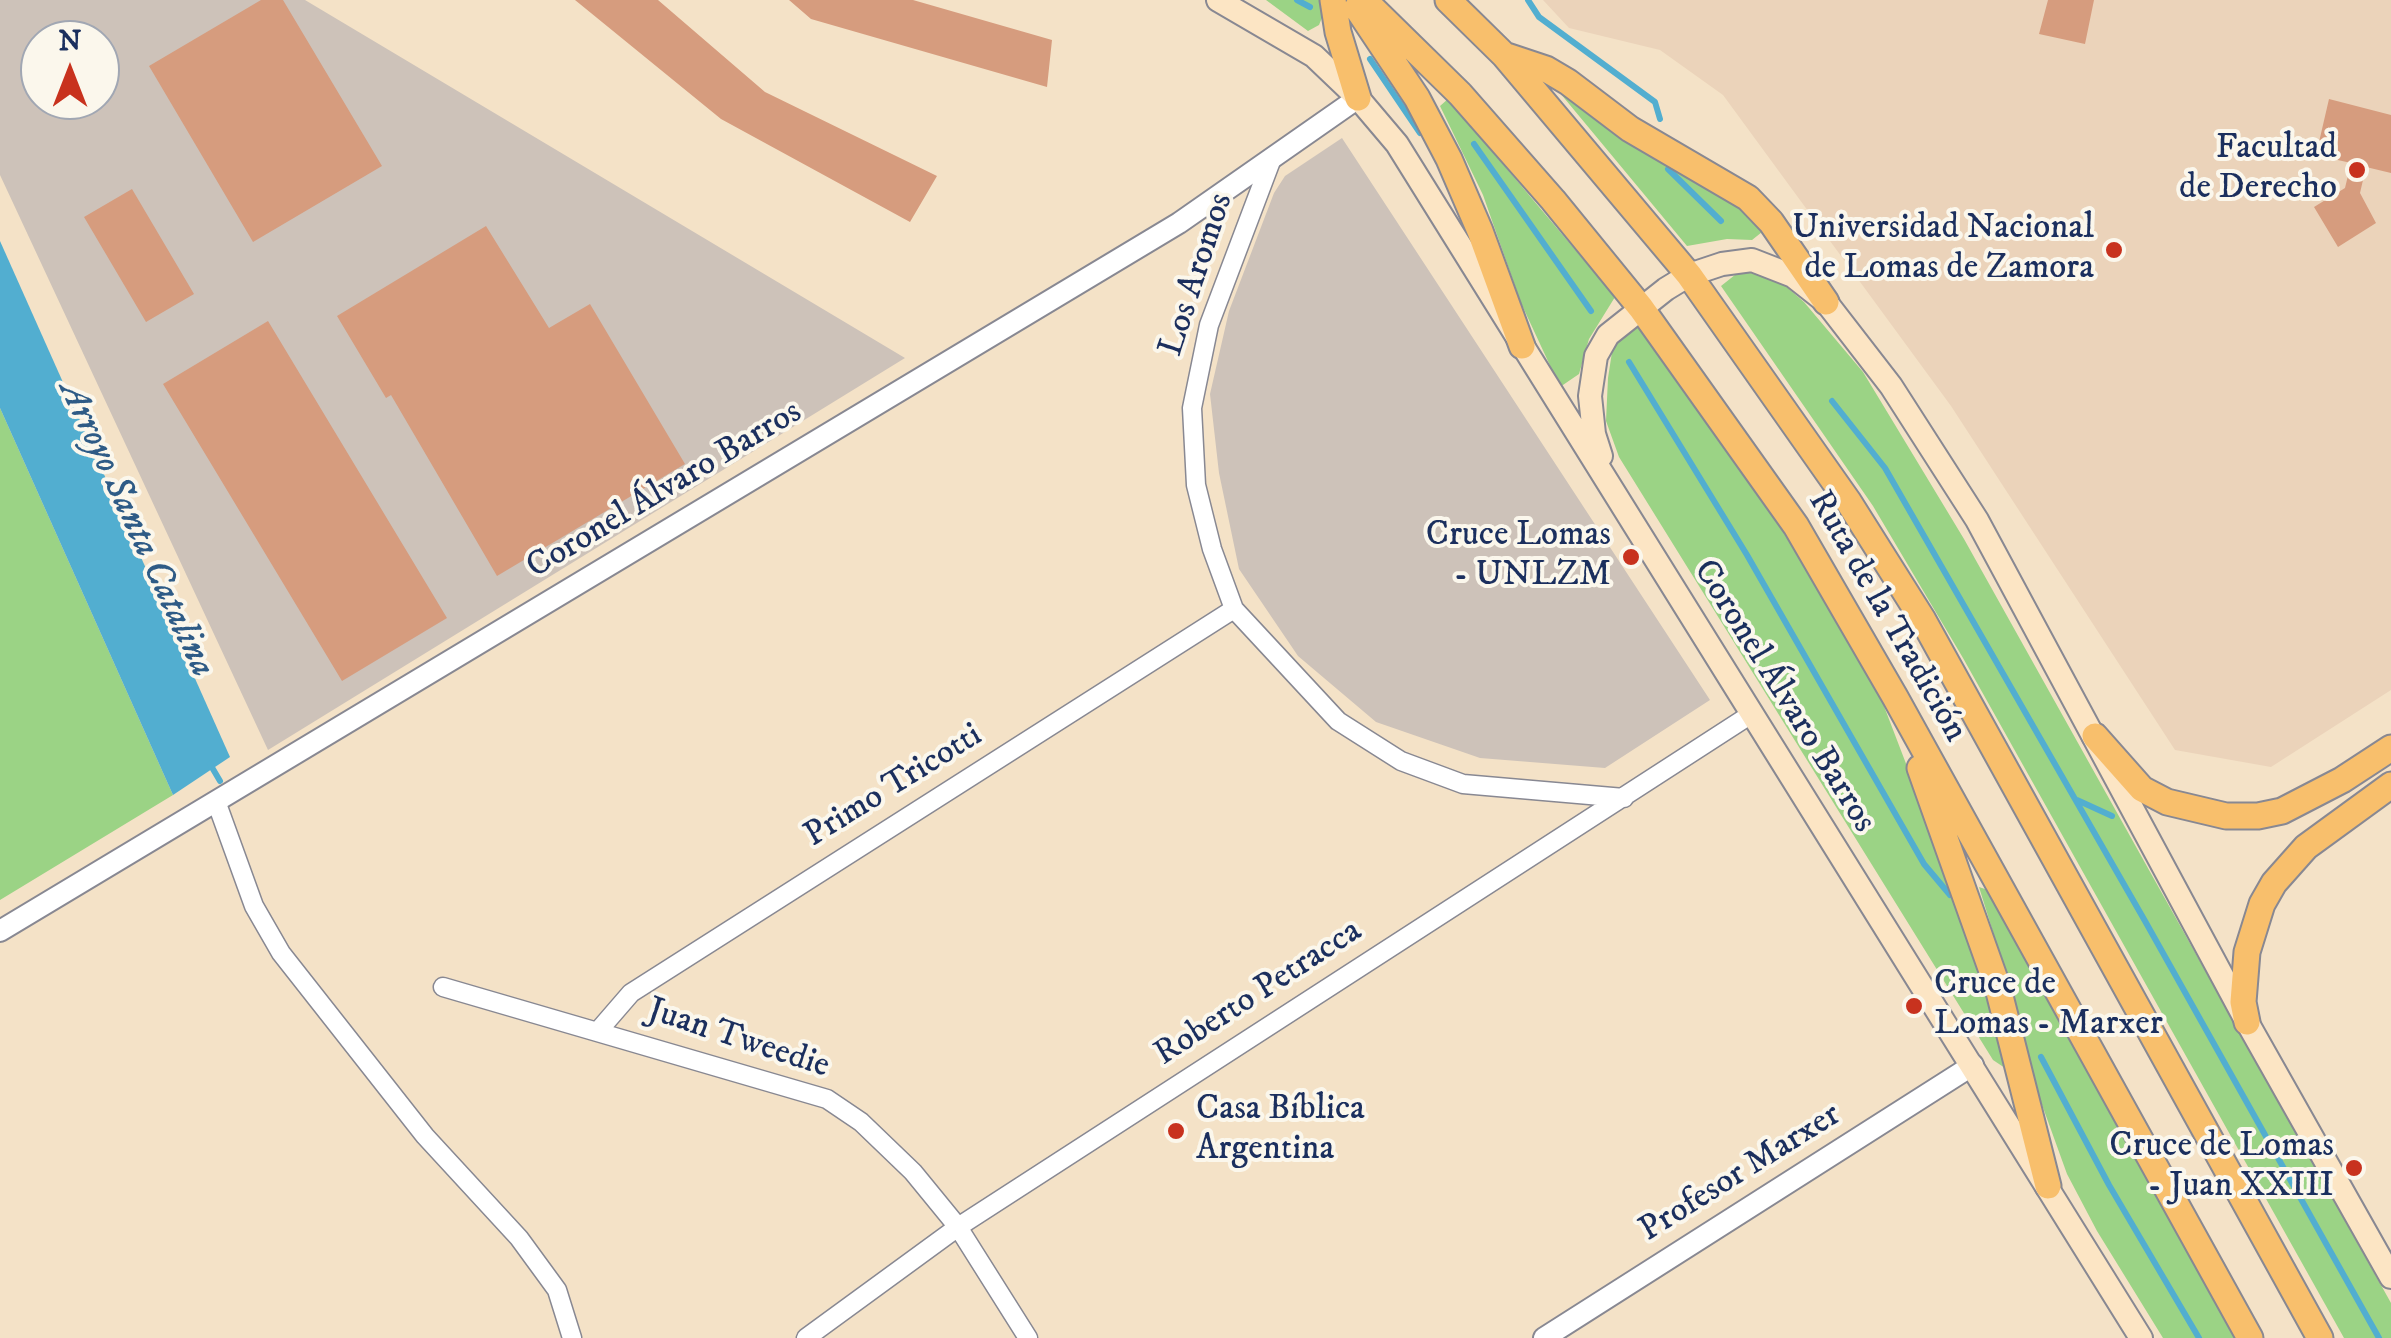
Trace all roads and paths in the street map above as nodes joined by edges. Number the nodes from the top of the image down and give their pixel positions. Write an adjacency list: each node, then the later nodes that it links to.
1 (1218, 0): 7 (main road, Coronel Álvaro Barros)
2 (1333, 0): 7 (main road)
3 (1352, 0): 12 (main road)
4 (1364, 0): 11 (main road, Ruta de la Tradición)
5 (1448, 0): 6 (main road, Ruta de la Tradición)
6 (1504, 55): 9 (main road, Ruta de la Tradición); 10 (main road)
7 (1358, 98): 8 (street, Coronel Álvaro Barros); 12 (main road, Coronel Álvaro Barros)
8 (1271, 161): 14 (street, Los Aromos); 21 (street, Coronel Álvaro Barros)
9 (1689, 275): 10 (main road); 11 (main road); 36 (main road, Ruta de la Tradición)
10 (1826, 302): 17 (main road)
11 (1641, 308): 13 (main road); 15 (main road, Ruta de la Tradición)
12 (1522, 346): 13 (main road, Coronel Álvaro Barros)
13 (1615, 494): 16 (main road, Coronel Álvaro Barros)
14 (1234, 610): 20 (street, Los Aromos); 25 (street, Primo Tricotti)
15 (1896, 697): 27 (main road); 35 (main road, Ruta de la Tradición)
16 (1753, 713): 20 (street, Roberto Petracca); 26 (main road, Coronel Álvaro Barros)
17 (2095, 736): 18 (main road); 24 (main road)
18 (2391, 748)
19 (2391, 785): 24 (main road)
20 (1624, 798): 28 (street, Roberto Petracca)
21 (216, 801): 22 (street, Coronel Álvaro Barros); 30 (street)
22 (0, 932)
23 (443, 987): 25 (street, Juan Tweedie)
24 (2247, 1022): 29 (main road)
25 (599, 1030): 28 (street, Juan Tweedie)
26 (1972, 1065): 27 (main road, Coronel Álvaro Barros); 33 (street, Profesor Marxer)
27 (2048, 1186): 34 (main road, Coronel Álvaro Barros)
28 (958, 1227): 31 (street, Roberto Petracca); 32 (street, Juan Tweedie)
29 (2391, 1277)
30 (572, 1338)
31 (806, 1338)
32 (1028, 1338)
33 (1544, 1338)
34 (2141, 1338)
35 (2250, 1338)
36 (2320, 1338)

